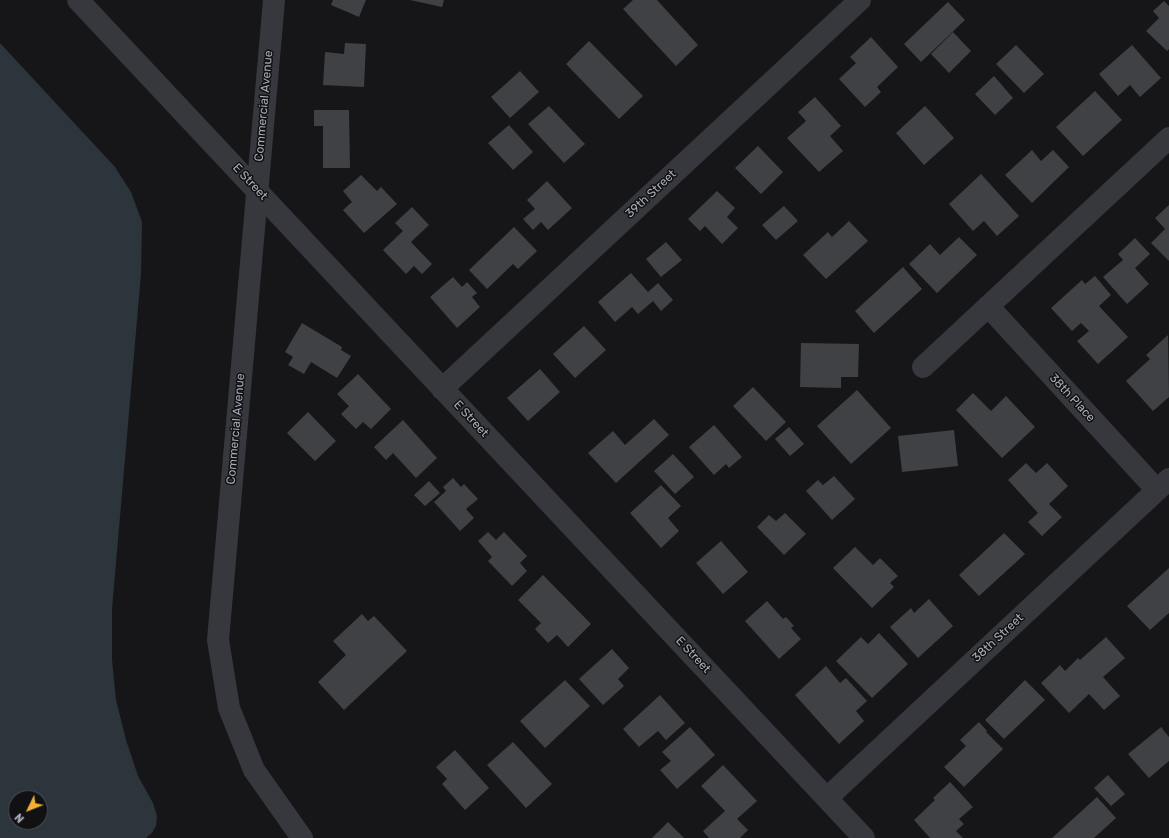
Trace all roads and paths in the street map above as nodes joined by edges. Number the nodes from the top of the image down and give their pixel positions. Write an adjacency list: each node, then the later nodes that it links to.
1 (78, 0): 5 (street, E Street)
2 (274, 0): 5 (street, Commercial Avenue)
3 (860, 0): 8 (street, 39th Street)
4 (1169, 138): 6 (street)
5 (257, 190): 8 (street, E Street); 11 (street, Commercial Avenue)
6 (988, 306): 7 (street); 9 (street, 38th Place)
7 (923, 367)
8 (442, 389): 10 (street, E Street)
9 (1163, 484): 10 (street, 38th Street)
10 (827, 798): 12 (street, E Street)
11 (302, 838)
12 (864, 838)

